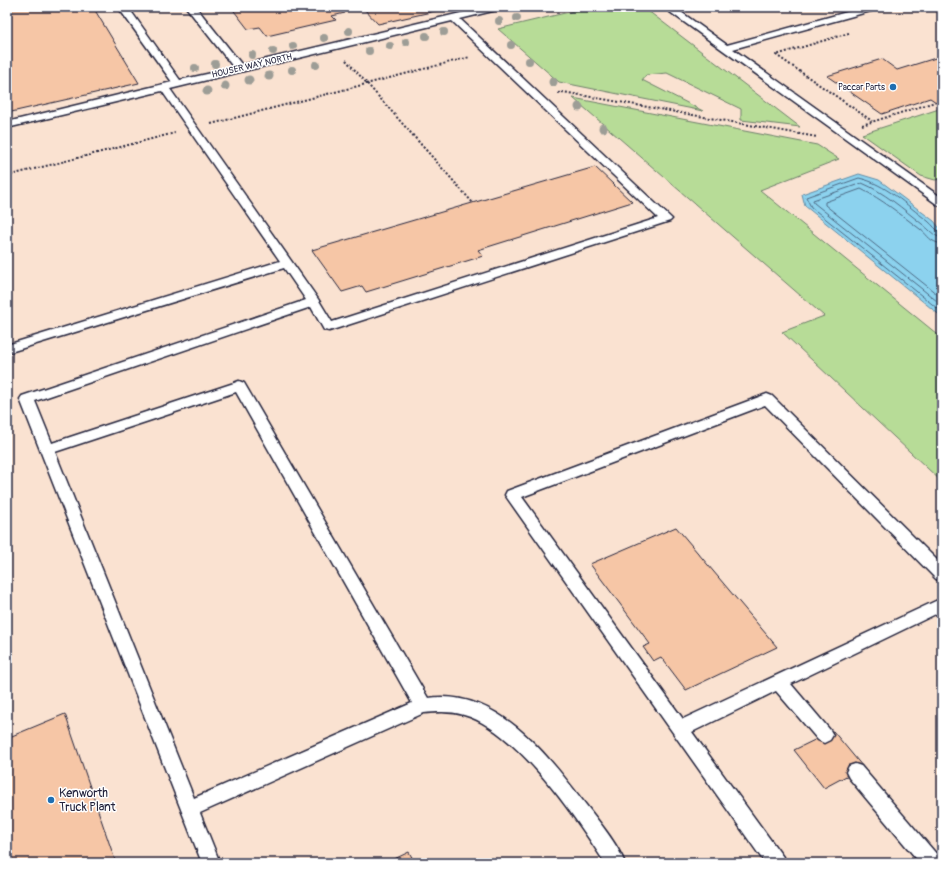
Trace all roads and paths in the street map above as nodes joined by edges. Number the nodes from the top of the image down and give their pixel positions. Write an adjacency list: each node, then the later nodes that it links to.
1 (123, 7): 12 (lane)
2 (191, 7): 11 (lane)
3 (498, 7): 6 (lane, HOUSER WAY NORTH)
4 (668, 7): 8 (lane)
5 (875, 7): 8 (lane)
6 (454, 18): 9 (lane); 11 (lane, HOUSER WAY NORTH)
7 (853, 32): 17 (path)
8 (725, 48): 20 (lane)
9 (490, 52): 13 (path); 15 (lane)
10 (341, 55): 13 (path)
11 (240, 69): 12 (lane, HOUSER WAY NORTH)
12 (178, 84): 14 (lane, HOUSER WAY NORTH)
13 (367, 84): 19 (path); 22 (path)
14 (164, 87): 18 (lane, HOUSER WAY NORTH); 19 (lane)
15 (539, 98): 20 (path); 25 (lane)
16 (935, 102): 17 (path)
17 (873, 122): 20 (path)
18 (7, 124)
19 (193, 128): 21 (path); 24 (lane)
20 (842, 132): 23 (lane)
21 (7, 176)
22 (473, 203)
23 (942, 203)
24 (287, 263): 25 (lane); 26 (lane)
25 (314, 302): 27 (lane)
26 (7, 349)
27 (47, 450): 31 (lane); 35 (lane)
28 (942, 575): 32 (lane)
29 (942, 604): 30 (lane)
30 (779, 682): 32 (lane); 33 (lane)
31 (423, 706): 35 (lane); 37 (lane)
32 (680, 729): 38 (lane)
33 (824, 735)
34 (855, 772): 39 (lane)
35 (189, 809): 36 (lane)
36 (211, 863)
37 (616, 863)
38 (776, 863)
39 (932, 863)

